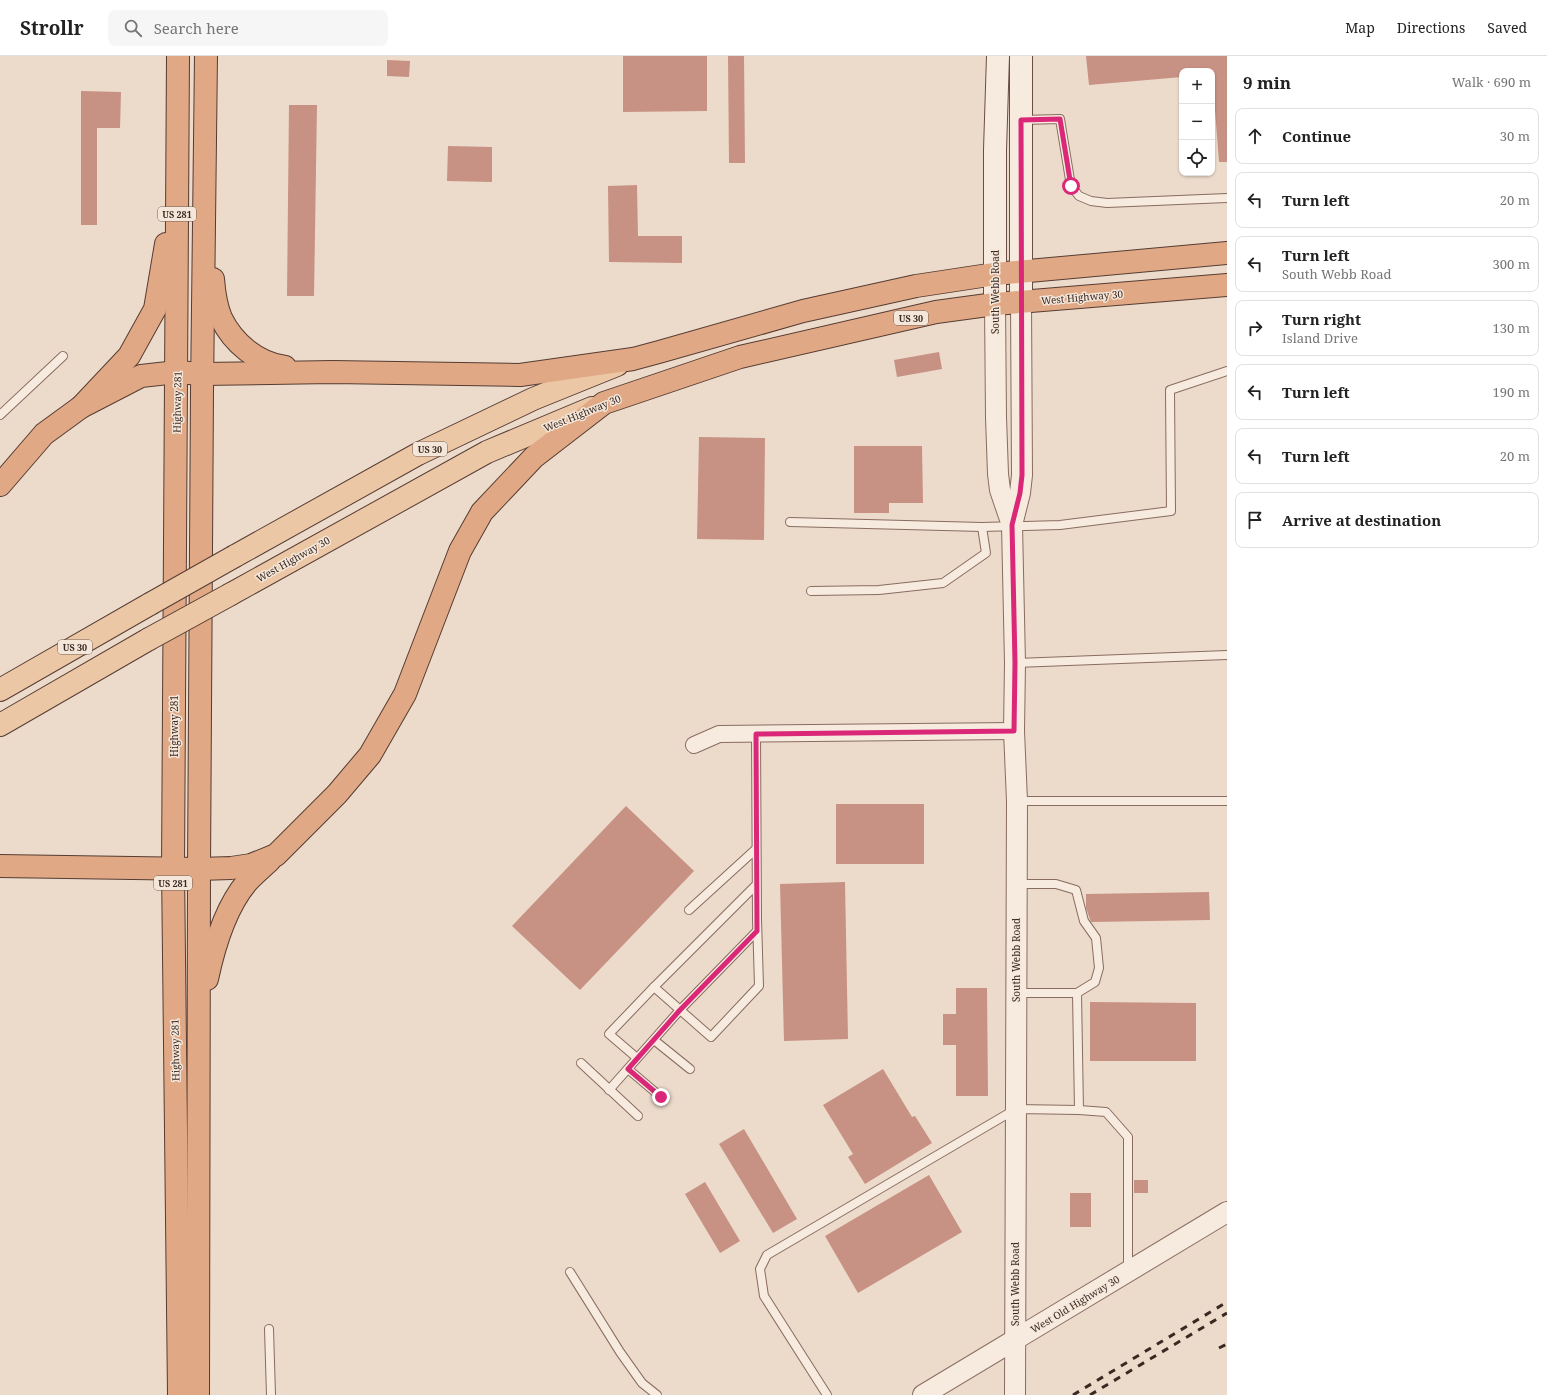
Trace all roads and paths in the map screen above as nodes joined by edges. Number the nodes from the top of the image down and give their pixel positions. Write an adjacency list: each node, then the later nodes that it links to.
1 (178, 56): 6 (highway, Highway 281 / US 281)
2 (206, 56): 7 (highway, US 281)
3 (998, 56): 11 (main road, South Webb Road)
4 (1021, 56): 5 (main road, South Webb Road)
5 (1021, 120): 8 (lane); 10 (main road, South Webb Road)
6 (177, 156): 18 (highway, Highway 281 / US 281); 22 (highway)
7 (204, 160): 19 (highway); 20 (highway, US 281)
8 (1227, 198)
9 (1227, 253): 10 (highway, US 30)
10 (1021, 272): 11 (highway, US 30); 13 (main road, South Webb Road)
11 (995, 274): 14 (main road, South Webb Road); 16 (highway, US 30)
12 (1227, 285): 13 (highway, West Highway 30 / US 30)
13 (1021, 302): 14 (highway, West Highway 30 / US 30); 26 (street, South Webb Road)
14 (996, 304): 21 (highway, West Highway 30 / US 30); 26 (street, South Webb Road)
15 (63, 356): 23 (lane)
16 (633, 359): 19 (highway); 31 (main road, US 30, bridge)
17 (1227, 371): 26 (lane)
18 (177, 372): 20 (highway); 22 (highway); 41 (highway, Highway 281 / US 281)
19 (334, 372): 20 (highway)
20 (202, 374): 42 (highway, US 281)
21 (604, 403): 32 (main road, West Highway 30 / US 30, bridge); 39 (highway)
22 (81, 407): 24 (highway)
23 (0, 414)
24 (0, 485)
25 (790, 522): 27 (lane)
26 (1012, 525): 27 (lane); 30 (street, South Webb Road)
27 (982, 527): 28 (lane)
28 (811, 591)
29 (1227, 655): 30 (lane)
30 (1015, 663): 33 (street, South Webb Road)
31 (0, 690)
32 (0, 725)
33 (1014, 731): 34 (street); 36 (street, South Webb Road)
34 (756, 734): 35 (street); 38 (lane)
35 (694, 745)
36 (1017, 801): 37 (lane); 43 (street, South Webb Road)
37 (1227, 801)
38 (756, 849): 44 (lane); 45 (lane)
39 (276, 855): 42 (highway); 52 (highway)
40 (0, 866): 41 (highway)
41 (173, 868): 42 (highway); 67 (highway, Highway 281 / US 281)
42 (199, 869): 52 (highway, US 281)
43 (1016, 884): 48 (street, South Webb Road); 49 (lane)
44 (756, 885): 46 (lane); 47 (lane)
45 (689, 910)
46 (757, 931): 50 (lane); 50 (lane)
47 (654, 987): 50 (lane); 53 (lane)
48 (1016, 993): 49 (lane); 59 (street, South Webb Road)
49 (1077, 993): 60 (lane)
50 (680, 1010): 51 (lane)
51 (654, 1040): 53 (lane); 56 (lane)
52 (199, 1042): 68 (highway, US 281)
53 (637, 1058): 55 (lane)
54 (581, 1064): 57 (lane)
55 (628, 1069): 57 (lane); 58 (lane)
56 (690, 1069)
57 (609, 1090): 61 (lane)
58 (661, 1097)
59 (1016, 1110): 60 (lane); 66 (street, South Webb Road); 71 (lane)
60 (1079, 1110): 64 (lane)
61 (638, 1116)
62 (1227, 1212): 64 (street, West Old Highway 30)
63 (570, 1272): 70 (lane)
64 (1128, 1272): 66 (street, West Old Highway 30)
65 (270, 1329): 69 (lane)
66 (1015, 1340): 72 (street, West Old Highway 30); 73 (street, South Webb Road)
67 (179, 1395)
68 (198, 1395)
69 (271, 1395)
70 (657, 1395)
71 (827, 1395)
72 (923, 1395)
73 (1015, 1395)

